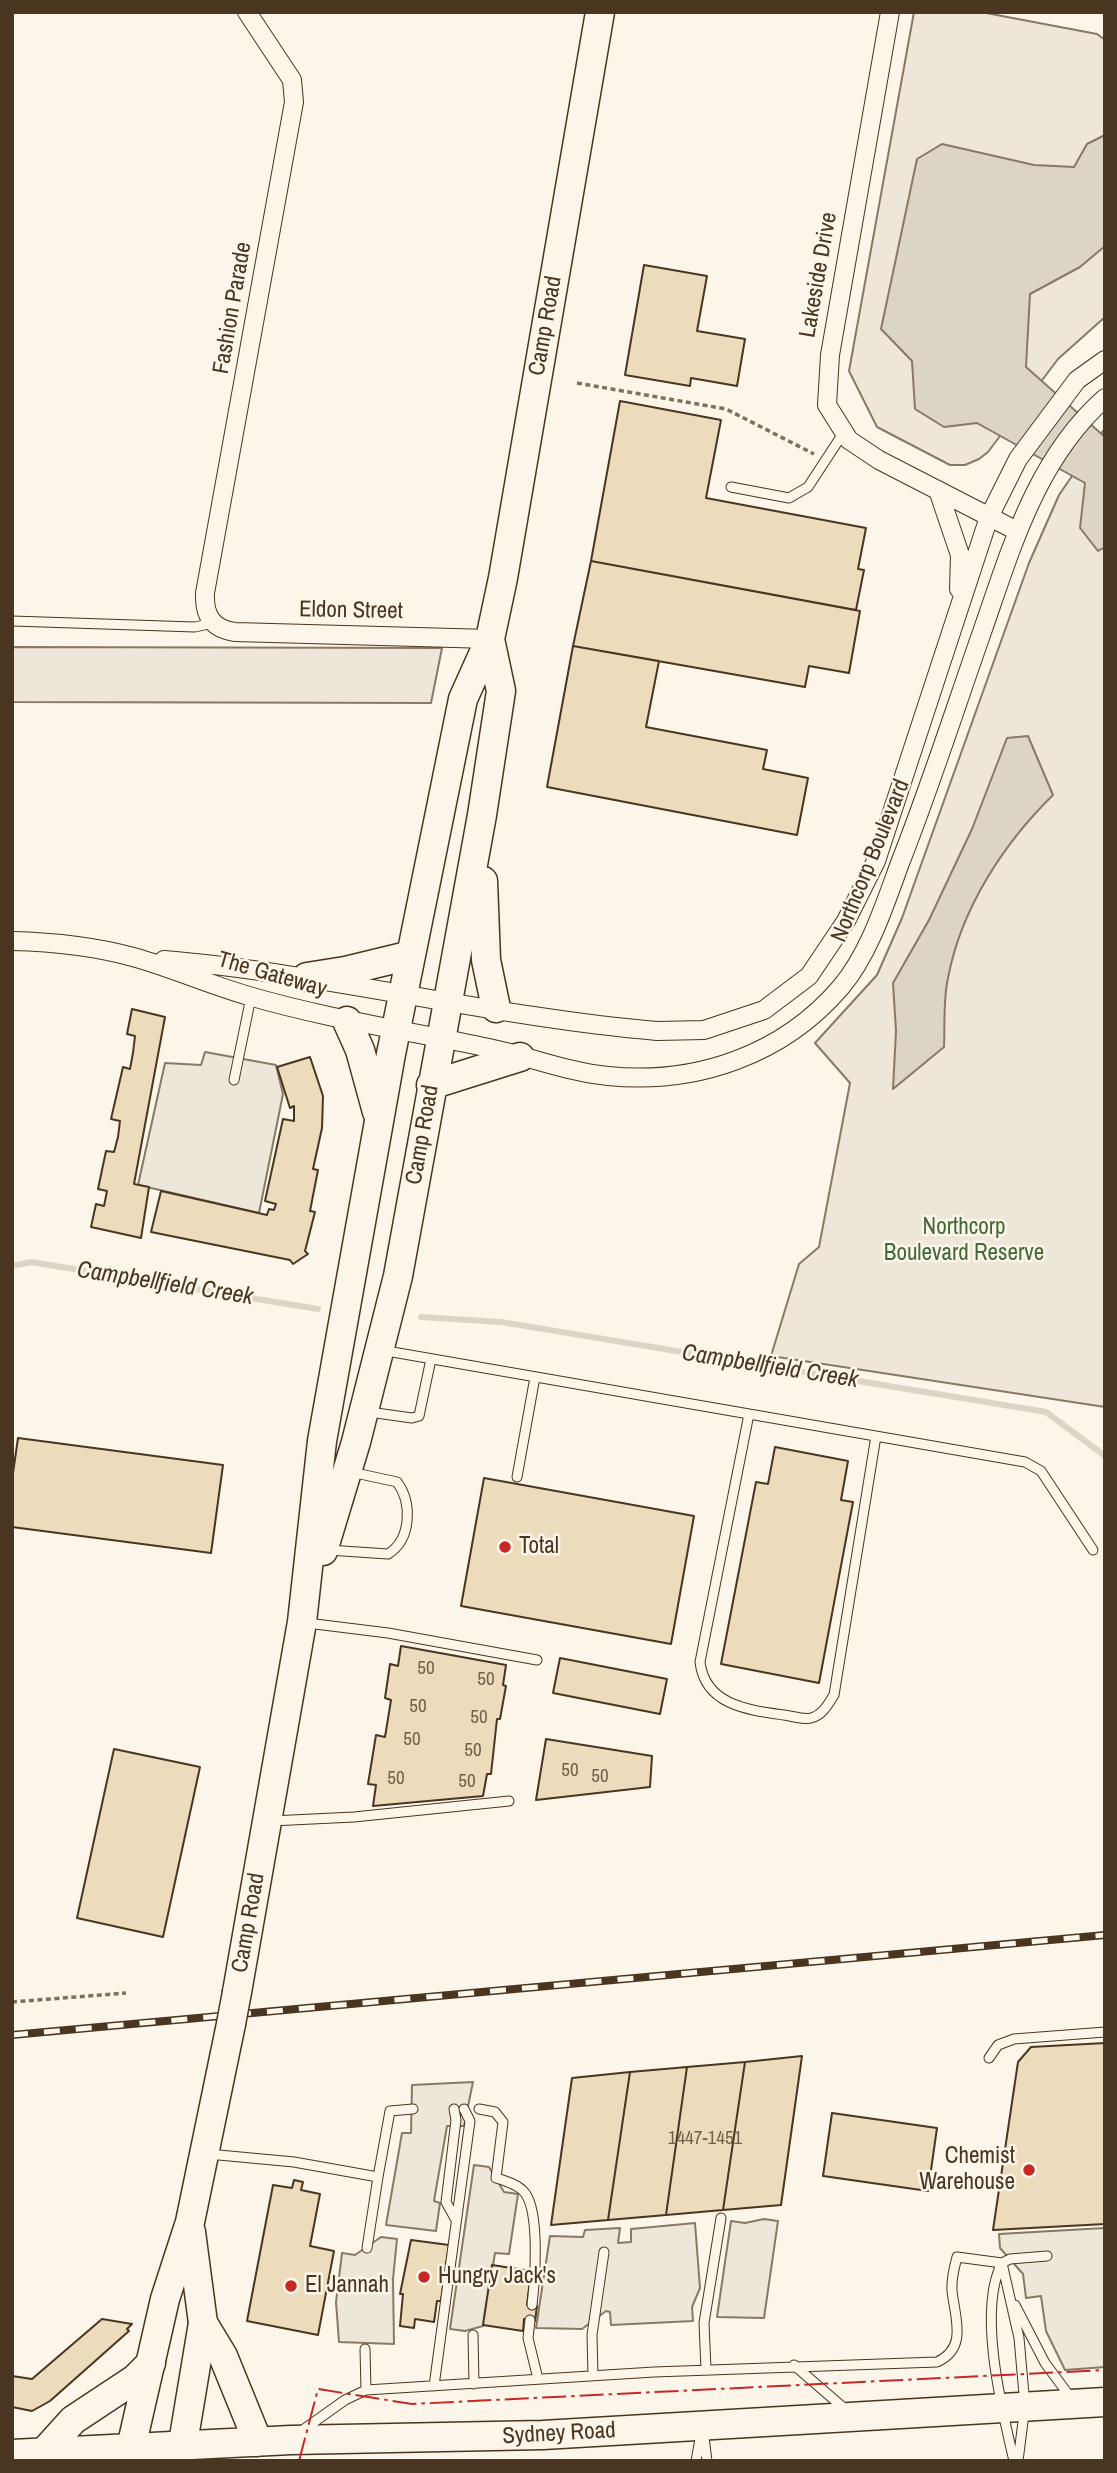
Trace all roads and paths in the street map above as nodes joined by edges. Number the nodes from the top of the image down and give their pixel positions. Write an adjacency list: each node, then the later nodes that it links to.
1 (247, 12): 15 (street, Fashion Parade)
2 (600, 12): 16 (main road, Camp Road)
3 (890, 12): 7 (street, Lakeside Drive)
4 (1105, 360): 11 (street, Northcorp Boulevard)
5 (577, 383): 8 (path)
6 (1099, 403): 12 (street, Northcorp Boulevard)
7 (844, 432): 8 (lane); 10 (street, Lakeside Drive)
8 (828, 458): 9 (lane)
9 (731, 487)
10 (938, 490): 11 (street, Lakeside Drive); 13 (street)
11 (989, 517): 12 (street, Lakeside Drive); 13 (street, Northcorp Boulevard)
12 (1017, 531): 18 (street, Northcorp Boulevard)
13 (958, 614): 17 (street, Northcorp Boulevard)
14 (12, 621): 15 (lane)
15 (213, 623): 16 (street, Eldon Street)
16 (490, 639): 19 (main road, Camp Road); 21 (main road, Camp Road)
17 (908, 770): 18 (lane); 27 (street, Northcorp Boulevard)
18 (930, 778): 31 (street, Northcorp Boulevard)
19 (482, 815): 26 (main road, Camp Road); 27 (main road)
20 (12, 941): 22 (street, The Gateway)
21 (411, 955): 23 (main road); 24 (main road, Camp Road)
22 (136, 958): 23 (street, The Gateway); 25 (street, The Gateway)
23 (307, 977): 24 (street, The Gateway)
24 (403, 994): 26 (street, Northcorp Boulevard); 29 (main road, Camp Road)
25 (251, 997): 28 (street, The Gateway); 32 (lane)
26 (448, 1000): 27 (street, Northcorp Boulevard); 30 (main road, Camp Road)
27 (496, 1008)
28 (347, 1021): 29 (street, The Gateway); 34 (main road)
29 (396, 1030): 30 (street, Northcorp Boulevard); 34 (main road, Camp Road)
30 (441, 1038): 31 (street, Northcorp Boulevard); 33 (main road, Camp Road)
31 (520, 1057): 33 (main road)
32 (234, 1080)
33 (431, 1085): 35 (main road, Camp Road)
34 (379, 1118): 45 (main road, Camp Road)
35 (380, 1350): 36 (lane); 38 (main road, Camp Road)
36 (432, 1359): 37 (lane); 38 (lane)
37 (535, 1377): 39 (lane); 42 (lane)
38 (364, 1412): 41 (main road, Camp Road)
39 (749, 1414): 40 (lane); 40 (lane)
40 (876, 1436): 44 (lane)
41 (347, 1472): 43 (main road, Camp Road); 43 (lane)
42 (517, 1477)
43 (323, 1550): 45 (main road, Camp Road)
44 (1093, 1550)
45 (302, 1622): 46 (lane); 48 (main road, Camp Road)
46 (537, 1660)
47 (509, 1801): 48 (lane)
48 (266, 1821): 55 (main road, Camp Road, bridge)
49 (126, 1993): 50 (path)
50 (12, 2002)
51 (1105, 2032): 52 (lane)
52 (989, 2058)
53 (413, 2109): 56 (lane)
54 (479, 2109): 65 (lane)
55 (203, 2153): 56 (lane); 59 (main road, Camp Road)
56 (378, 2178): 60 (lane)
57 (721, 2218): 72 (lane)
58 (456, 2220): 58 (lane); 76 (lane)
59 (190, 2222): 67 (main road, Camp Road); 70 (main road, Camp Road)
60 (367, 2248)
61 (604, 2252): 73 (lane)
62 (1047, 2256): 63 (lane)
63 (1002, 2263): 64 (lane); 71 (lane); 80 (lane)
64 (1010, 2294): 79 (lane); 80 (lane)
65 (532, 2305)
66 (530, 2320): 74 (lane)
67 (203, 2323): 84 (main road); 86 (main road, Camp Road)
68 (473, 2334): 75 (lane)
69 (365, 2349): 77 (lane)
70 (150, 2363): 85 (main road); 88 (main road, Camp Road)
71 (794, 2365): 72 (lane); 81 (lane)
72 (706, 2369): 73 (lane)
73 (593, 2376): 74 (lane)
74 (538, 2379): 75 (lane)
75 (474, 2384): 76 (lane)
76 (434, 2386): 77 (lane)
77 (366, 2390): 83 (lane)
78 (1105, 2402): 79 (main road, Sydney Road)
79 (1076, 2403): 80 (main road, Sydney Road)
80 (1013, 2407): 81 (main road, Sydney Road); 91 (lane); 91 (lane)
81 (851, 2415): 82 (main road, Sydney Road)
82 (703, 2425): 83 (main road, Sydney Road); 89 (lane); 90 (lane)
83 (290, 2440): 84 (main road, Sydney Road)
84 (258, 2442): 86 (main road, Sydney Road)
85 (44, 2452): 87 (main road, Sydney Road); 88 (main road, Sydney Road)
86 (182, 2453): 88 (main road, Sydney Road)
87 (12, 2454)
88 (130, 2454)
89 (696, 2461)
90 (707, 2461)
91 (1016, 2461)

